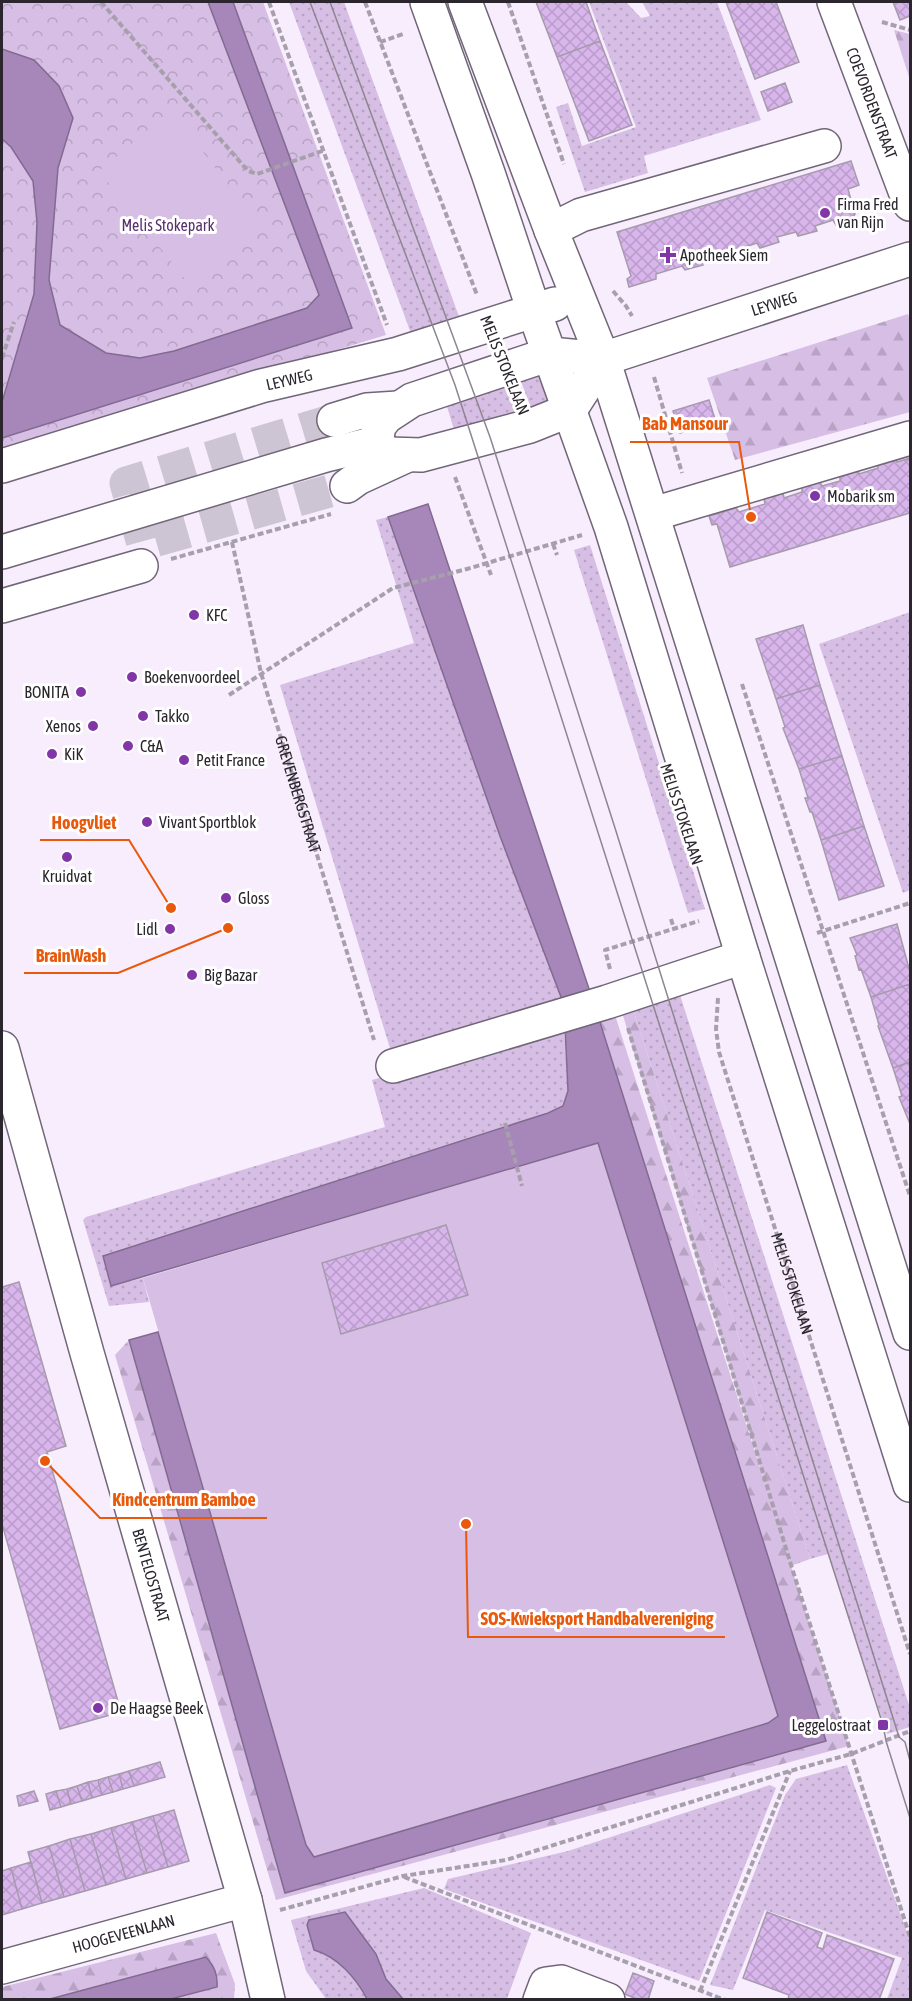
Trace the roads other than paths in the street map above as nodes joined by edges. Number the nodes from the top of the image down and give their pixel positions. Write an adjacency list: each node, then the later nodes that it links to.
1 (427, 2): 9 (street, MELIS STOKELAAN)
2 (465, 2): 6 (street)
3 (834, 2): 5 (street, COEVORDENSTRAAT)
4 (824, 146): 6 (street)
5 (910, 204)
6 (551, 230): 8 (street)
7 (910, 259): 11 (street, LEYWEG)
8 (576, 296): 9 (street, LEYWEG); 11 (street)
9 (534, 311): 10 (street, MELIS STOKELAAN); 18 (street, LEYWEG)
10 (550, 354): 11 (street, LEYWEG); 12 (street, LEYWEG); 13 (street, MELIS STOKELAAN)
11 (603, 359): 13 (street); 20 (street)
12 (398, 408): 14 (street); 16 (street, LEYWEG)
13 (570, 410): 17 (street); 24 (street, MELIS STOKELAAN)
14 (334, 420)
15 (910, 438): 20 (street)
16 (376, 443): 17 (street); 21 (street)
17 (408, 455): 19 (street)
18 (2, 466)
19 (340, 500)
20 (653, 514): 27 (street)
21 (2, 552)
22 (141, 566): 23 (street)
23 (2, 606)
24 (732, 962): 26 (street); 28 (street, MELIS STOKELAAN)
25 (2, 1048): 29 (street, BENTELOSTRAAT)
26 (384, 1054)
27 (910, 1333)
28 (910, 1485)
29 (245, 1900): 30 (street, HOOGEVEENLAAN); 31 (street, BENTELOSTRAAT)
30 (2, 1967)
31 (268, 2000)
32 (540, 2000): 33 (street)
33 (608, 2000)

